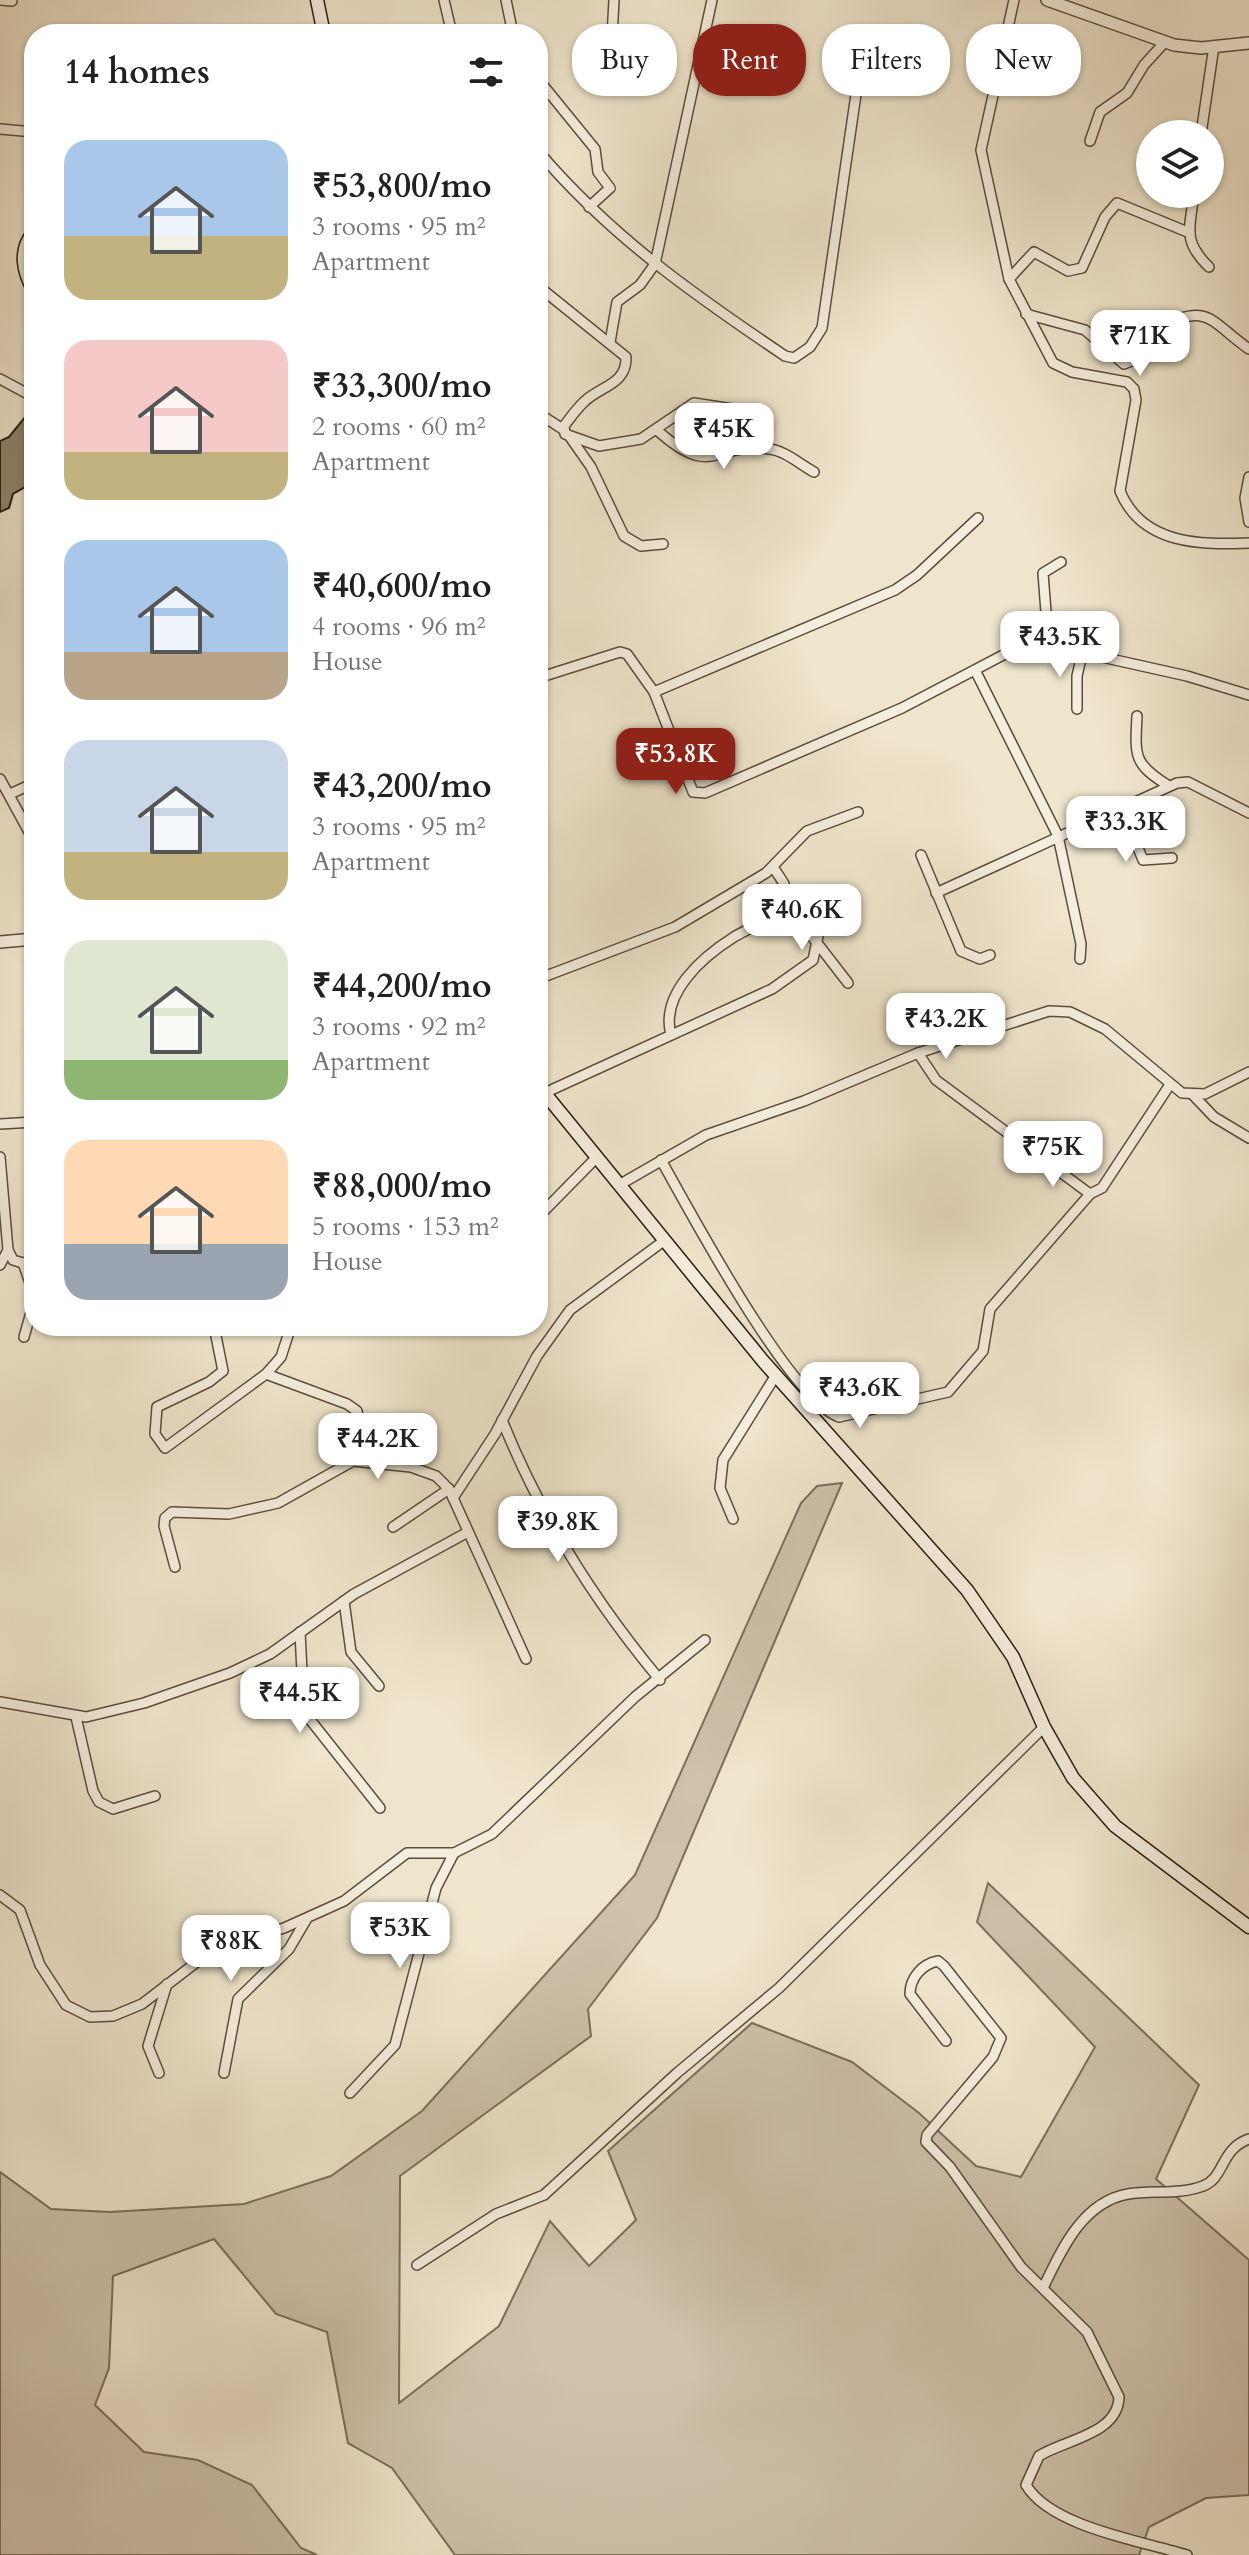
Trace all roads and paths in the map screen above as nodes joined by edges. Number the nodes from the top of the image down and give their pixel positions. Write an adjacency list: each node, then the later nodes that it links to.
1 (0, 0): 9 (street)
2 (317, 0): 10 (main road)
3 (444, 0): 11 (street)
4 (506, 0): 12 (street)
5 (614, 0): 13 (street)
6 (712, 0): 27 (street)
7 (1014, 0): 29 (street)
8 (1047, 0): 14 (street)
9 (12, 1)
10 (322, 24)
11 (450, 24)
12 (511, 24)
13 (613, 24)
14 (1164, 43): 16 (street); 22 (street)
15 (1249, 43): 16 (street)
16 (1214, 46): 19 (street)
17 (548, 92): 24 (street)
18 (856, 96): 27 (street)
19 (1203, 120)
20 (0, 129): 21 (street)
21 (24, 131)
22 (1090, 141)
23 (548, 162): 24 (street)
24 (589, 207): 27 (street)
25 (1193, 208): 26 (street)
26 (1190, 233): 28 (street); 29 (street)
27 (655, 264): 32 (street)
28 (1209, 267)
29 (1009, 279): 31 (street)
30 (548, 294): 32 (street)
31 (1026, 314): 33 (street); 44 (street)
32 (610, 342): 39 (street)
33 (1249, 349)
34 (0, 379): 35 (street)
35 (24, 392)
36 (739, 410): 38 (street)
37 (548, 420): 39 (street)
38 (658, 431): 39 (street); 40 (street)
39 (567, 434): 45 (street)
40 (814, 472)
41 (1249, 477): 43 (street)
42 (978, 518): 51 (street)
43 (1249, 522)
44 (1249, 543)
45 (663, 544)
46 (1061, 562): 47 (street)
47 (1030, 641): 48 (street); 49 (street)
48 (1082, 654): 52 (street); 53 (street)
49 (976, 672): 51 (street); 63 (street)
50 (548, 675): 51 (street)
51 (654, 692)
52 (1249, 695)
53 (1077, 709)
54 (1137, 716): 56 (street)
55 (0, 779): 58 (street)
56 (1169, 786): 59 (street); 61 (street)
57 (24, 788): 58 (street)
58 (10, 794): 62 (street)
59 (1121, 807): 63 (street); 65 (street)
60 (858, 812): 66 (street)
61 (1249, 813)
62 (24, 821)
63 (1058, 836): 67 (street); 74 (street)
64 (921, 855): 67 (street)
65 (1172, 858)
66 (773, 867): 69 (street); 75 (street)
67 (936, 893): 73 (street)
68 (854, 898): 72 (street)
69 (783, 899): 72 (street); 77 (street)
70 (24, 940): 71 (street)
71 (0, 942)
72 (816, 943): 76 (street); 77 (street)
73 (990, 955)
74 (1080, 959)
75 (548, 975)
76 (848, 983)
77 (671, 1035): 81 (street)
78 (918, 1053): 80 (street); 89 (street); 91 (street)
79 (1249, 1072): 82 (street)
80 (1169, 1086): 82 (street); 91 (street)
81 (548, 1087)
82 (1193, 1095): 86 (street)
83 (548, 1102): 88 (main road)
84 (24, 1123): 85 (street)
85 (0, 1124)
86 (1249, 1138)
87 (0, 1157): 94 (street)
88 (596, 1158): 90 (main road); 92 (street)
89 (661, 1160): 90 (street); 91 (street)
90 (619, 1185): 93 (main road)
91 (1090, 1194)
92 (548, 1207)
93 (665, 1240): 100 (main road); 101 (street)
94 (8, 1250): 95 (street); 96 (street)
95 (23, 1263)
96 (0, 1265)
97 (216, 1336): 99 (street)
98 (288, 1336): 99 (street)
99 (266, 1374): 102 (street)
100 (776, 1375): 104 (street); 116 (main road)
101 (502, 1420): 103 (street); 112 (street)
102 (348, 1462): 103 (street); 107 (street)
103 (451, 1493): 105 (street); 106 (street)
104 (733, 1519)
105 (393, 1527)
106 (468, 1532): 108 (street); 111 (street)
107 (175, 1567)
108 (344, 1601): 109 (street); 113 (street)
109 (300, 1632): 115 (street); 118 (street)
110 (705, 1640): 112 (street)
111 (526, 1659)
112 (660, 1680): 119 (street)
113 (379, 1686)
114 (0, 1702): 115 (street)
115 (76, 1717): 117 (street)
116 (1044, 1727): 122 (main road); 129 (street)
117 (155, 1796)
118 (380, 1808)
119 (454, 1853): 121 (street); 127 (street)
120 (0, 1895): 123 (street)
121 (306, 1920): 123 (street); 126 (street)
122 (1248, 1923)
123 (167, 1984): 125 (street)
124 (946, 2041): 130 (street)
125 (159, 2073)
126 (224, 2073)
127 (350, 2093)
128 (1249, 2139): 130 (street)
129 (417, 2265)
130 (1043, 2288): 131 (street)
131 (1187, 2555)

